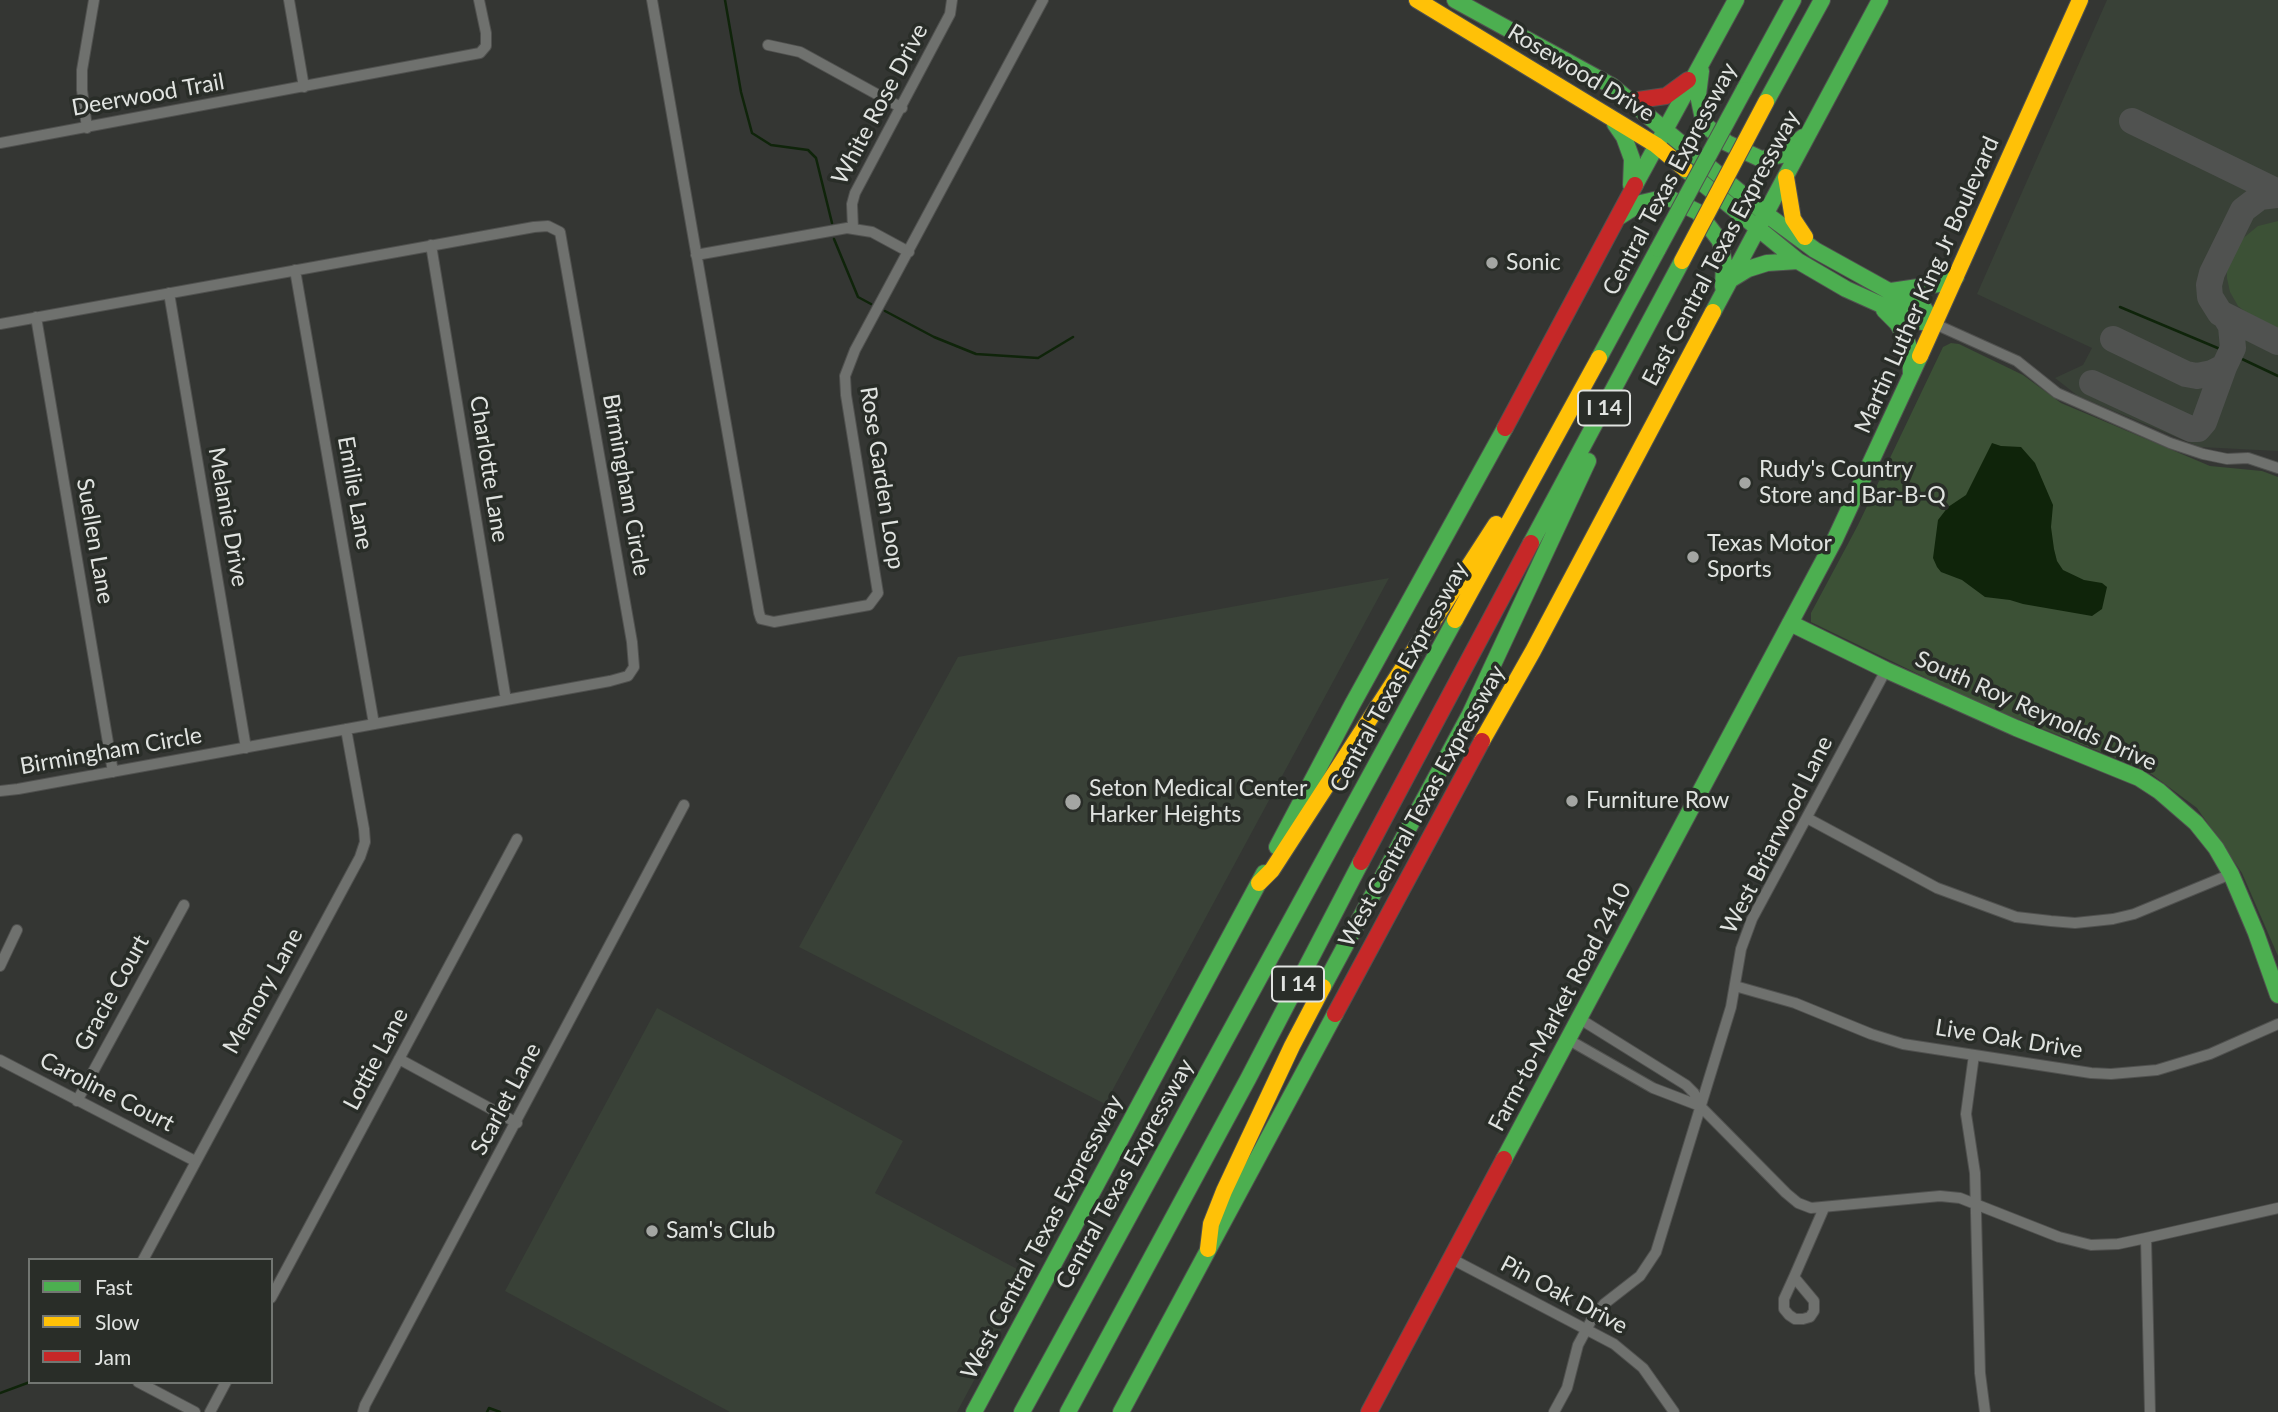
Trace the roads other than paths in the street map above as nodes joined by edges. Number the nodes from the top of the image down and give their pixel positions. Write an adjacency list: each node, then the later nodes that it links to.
1 (94, 0): 20 (street)
2 (289, 0): 16 (street)
3 (479, 0): 16 (street, Deerwood Trail)
4 (652, 0): 34 (street, Rose Garden Loop)
5 (952, 0): 18 (street, White Rose Drive)
6 (1043, 0): 33 (street, Rose Garden Loop)
7 (1416, 0): 19 (main road, Rosewood Drive)
8 (1455, 0): 17 (main road, Rosewood Drive)
9 (1736, 0): 15 (main road)
10 (1793, 0): 48 (main road, Central Texas Expressway / I 14, bridge)
11 (1822, 0): 46 (main road, I 14, bridge)
12 (1880, 0): 22 (main road, East Central Texas Expressway)
13 (2080, 0): 37 (main road, Martin Luther King Jr Boulevard)
14 (768, 45): 18 (street)
15 (1699, 68): 17 (main road); 21 (main road); 22 (main road)
16 (304, 87): 20 (street, Deerwood Trail)
17 (1631, 102): 21 (main road, Rosewood Drive)
18 (902, 108): 29 (street, White Rose Drive)
19 (1609, 117): 24 (main road, Rosewood Drive); 26 (main road)
20 (87, 128): 23 (street, Deerwood Trail)
21 (1665, 129): 24 (main road); 27 (main road, Rosewood Drive)
22 (1811, 131): 25 (main road, East Central Texas Expressway)
23 (0, 143)
24 (1656, 145): 26 (main road); 30 (main road, Rosewood Drive)
25 (1786, 177): 27 (main road, East Central Texas Expressway); 32 (main road)
26 (1629, 195): 28 (main road)
27 (1766, 214): 30 (main road, East Central Texas Expressway); 32 (main road, Rosewood Drive)
28 (1616, 219): 38 (main road); 62 (main road, West Central Texas Expressway)
29 (853, 229): 33 (street); 34 (street)
30 (1758, 229): 35 (main road, Rosewood Drive); 38 (main road, East Central Texas Expressway)
31 (431, 245): 36 (street, Birmingham Circle); 52 (street, Charlotte Lane); 52 (street, Birmingham Circle)
32 (1815, 250): 39 (main road, Rosewood Drive)
33 (909, 252): 34 (street, Rose Garden Loop)
34 (696, 255)
35 (1798, 261): 38 (main road); 41 (main road, Rosewood Drive)
36 (295, 270): 40 (street, Birmingham Circle); 53 (street, Emilie Lane)
37 (1956, 277): 39 (main road); 44 (main road, Martin Luther King Jr Boulevard)
38 (1726, 286): 49 (main road, East Central Texas Expressway)
39 (1890, 291): 44 (main road, Rosewood Drive)
40 (169, 293): 42 (street, Birmingham Circle); 55 (street, Melanie Drive)
41 (1878, 303): 44 (main road, Rosewood Drive); 45 (main road)
42 (36, 317): 43 (street, Birmingham Circle); 56 (street, Suellen Lane)
43 (0, 324)
44 (1935, 324): 45 (main road, Martin Luther King Jr Boulevard); 47 (street)
45 (1912, 376): 50 (main road, Martin Luther King Jr Boulevard)
46 (1609, 398): 82 (main road); 95 (main road, I 14)
47 (2278, 468)
48 (1528, 486): 62 (main road); 94 (main road, Central Texas Expressway / I 14)
49 (1583, 555): 82 (main road, West Central Texas Expressway)
50 (1790, 623): 51 (main road, South Roy Reynolds Drive); 68 (main road, Farm-to-Market Road 2410)
51 (1886, 670): 59 (street, West Briarwood Lane); 61 (main road, South Roy Reynolds Drive)
52 (506, 700): 53 (street, Birmingham Circle)
53 (374, 724): 54 (street, Birmingham Circle)
54 (346, 729): 55 (street, Birmingham Circle); 77 (street, Memory Lane)
55 (246, 748): 56 (street, Birmingham Circle)
56 (113, 772): 57 (street, Birmingham Circle)
57 (0, 791)
58 (684, 805): 76 (street, Scarlet Lane)
59 (1807, 818): 61 (street); 66 (street, West Briarwood Lane)
60 (517, 839): 72 (street, Lottie Lane)
61 (2231, 874): 67 (main road, South Roy Reynolds Drive)
62 (1259, 883): 93 (main road, West Central Texas Expressway)
63 (184, 905): 74 (street, Gracie Court)
64 (17, 930): 65 (street)
65 (0, 966)
66 (1735, 986): 71 (street, Live Oak Drive); 75 (street, West Briarwood Lane)
67 (2278, 995)
68 (1580, 1019): 70 (main road, Farm-to-Market Road 2410); 75 (street)
69 (2278, 1024): 71 (street, Live Oak Drive)
70 (1569, 1040): 75 (street); 84 (main road, Farm-to-Market Road 2410)
71 (1974, 1055): 78 (street)
72 (399, 1059): 76 (street); 86 (street, Lottie Lane)
73 (0, 1060): 74 (street, Caroline Court)
74 (77, 1101): 77 (street, Caroline Court)
75 (1700, 1106): 79 (street); 87 (street, West Briarwood Lane)
76 (517, 1123): 92 (street, Scarlet Lane)
77 (195, 1161): 83 (street, Memory Lane)
78 (1975, 1204): 79 (street); 81 (street); 100 (street)
79 (1824, 1208): 85 (street)
80 (2278, 1208): 81 (street)
81 (2146, 1238): 101 (street)
82 (1208, 1249): 96 (main road, West Central Texas Expressway)
83 (144, 1258)
84 (1450, 1258): 87 (street, Pin Oak Drive); 97 (main road, Farm-to-Market Road 2410)
85 (1794, 1277)
86 (273, 1294)
87 (1586, 1328): 98 (street, West Briarwood Lane); 99 (street, Pin Oak Drive)
88 (142, 1384): 90 (street)
89 (225, 1384): 91 (street)
90 (195, 1412)
91 (210, 1412)
92 (363, 1412)
93 (974, 1412)
94 (1022, 1412)
95 (1068, 1412)
96 (1121, 1412)
97 (1369, 1412)
98 (1554, 1412)
99 (1674, 1412)
100 (1985, 1412)
101 (2150, 1412)

